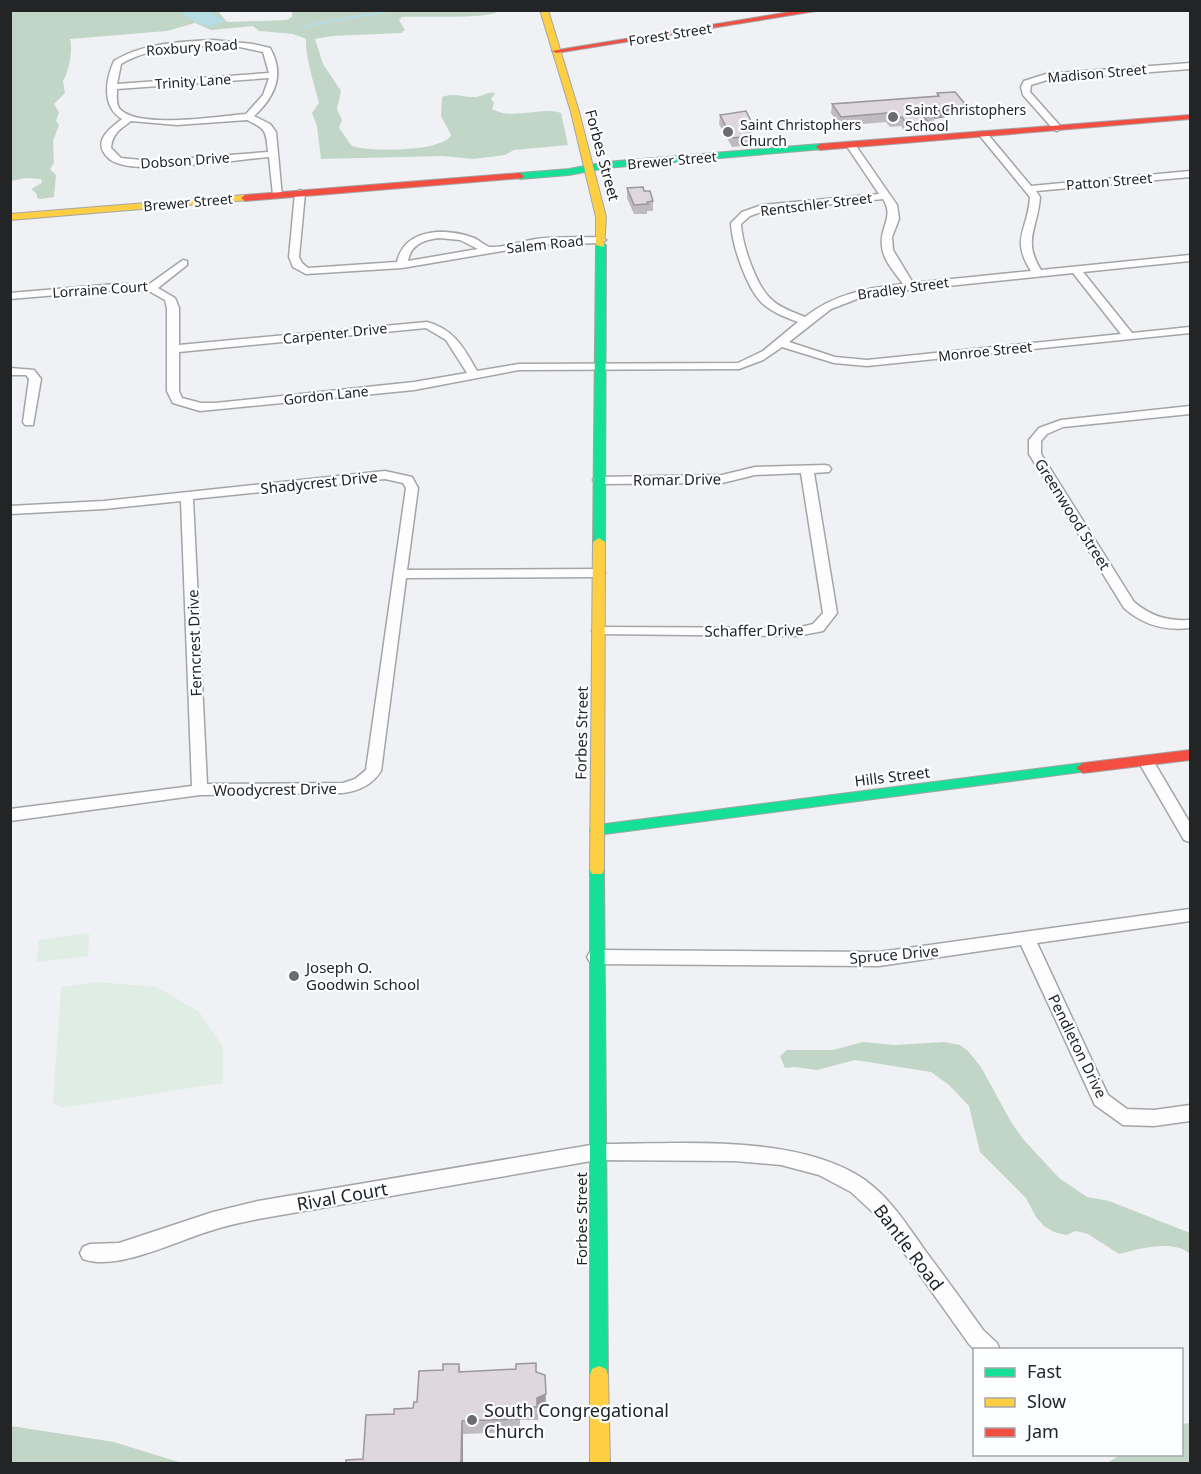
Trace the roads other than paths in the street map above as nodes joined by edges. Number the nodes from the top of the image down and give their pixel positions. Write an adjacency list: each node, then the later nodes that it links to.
1 (544, 10): 3 (main road, Forbes Street)
2 (819, 10): 3 (main road, Forest Street)
3 (556, 51): 14 (main road, Forbes Street)
4 (1191, 66): 10 (street, Madison Street)
5 (273, 75): 6 (street, Trinity Lane); 6 (street, Roxbury Road); 7 (street)
6 (114, 87): 9 (street)
7 (248, 117): 9 (street); 13 (street)
8 (1191, 117): 10 (main road, Brewer Street)
9 (128, 118): 13 (street, Dobson Drive)
10 (1057, 128): 11 (main road, Brewer Street)
11 (983, 134): 12 (main road, Brewer Street); 16 (street)
12 (851, 145): 14 (main road, Brewer Street); 19 (street)
13 (273, 154): 18 (street)
14 (588, 169): 17 (main road, Brewer Street); 21 (main road, Forbes Street)
15 (1191, 174): 16 (street, Patton Street)
16 (1028, 189): 27 (street)
17 (300, 193): 18 (main road, Brewer Street); 25 (street, Salem Road)
18 (278, 195): 20 (main road, Brewer Street)
19 (886, 196): 28 (street); 31 (street, Rentschler Street)
20 (10, 217)
21 (601, 240): 22 (street, Salem Road); 36 (main road, Forbes Street)
22 (488, 251): 25 (street, Salem Road); 25 (street, Salem Road)
23 (1191, 258): 26 (street, Bradley Street)
24 (183, 263): 29 (street, Lorraine Court)
25 (402, 264)
26 (1075, 269): 27 (street, Bradley Street); 33 (street)
27 (1037, 273): 28 (street, Bradley Street)
28 (909, 285): 31 (street, Bradley Street)
29 (151, 288): 30 (street, Lorraine Court); 35 (street, Gordon Lane)
30 (10, 296)
31 (806, 321): 34 (street, Bradley Street)
32 (1191, 330): 33 (street, Monroe Street)
33 (1130, 336): 34 (street, Monroe Street)
34 (781, 343): 36 (street, Bradley Street)
35 (172, 349): 38 (street, Carpenter Drive); 38 (street, Gordon Lane)
36 (600, 367): 38 (street, Gordon Lane); 43 (main road, Forbes Street)
37 (10, 371): 40 (street)
38 (472, 374)
39 (1191, 410): 48 (street, Greenwood Street)
40 (29, 422)
41 (807, 470): 42 (street, Romar Drive); 43 (street, Romar Drive); 49 (street, Schaffer Drive)
42 (825, 470)
43 (599, 480): 46 (main road, Forbes Street)
44 (187, 497): 45 (street, Shadycrest Drive); 47 (street, Shadycrest Drive); 52 (street, Ferncrest Drive)
45 (10, 510)
46 (598, 573): 47 (street); 49 (main road, Forbes Street)
47 (402, 574): 52 (street, Woodycrest Drive)
48 (1191, 624)
49 (599, 631): 54 (main road, Forbes Street)
50 (1191, 755): 51 (main road, Hills Street)
51 (1146, 761): 54 (main road, Hills Street); 55 (street)
52 (200, 790): 53 (street, Woodycrest Drive)
53 (10, 814)
54 (597, 830): 58 (main road, Forbes Street)
55 (1191, 836)
56 (1191, 915): 57 (street, Spruce Drive)
57 (1027, 939): 58 (street, Spruce Drive); 59 (street, Pendleton Drive)
58 (596, 957): 60 (main road, Forbes Street)
59 (1191, 1113)
60 (597, 1152): 61 (street, Rival Court); 62 (street, Bantle Road); 63 (main road, Forbes Street)
61 (90, 1253)
62 (988, 1348)
63 (600, 1464)

